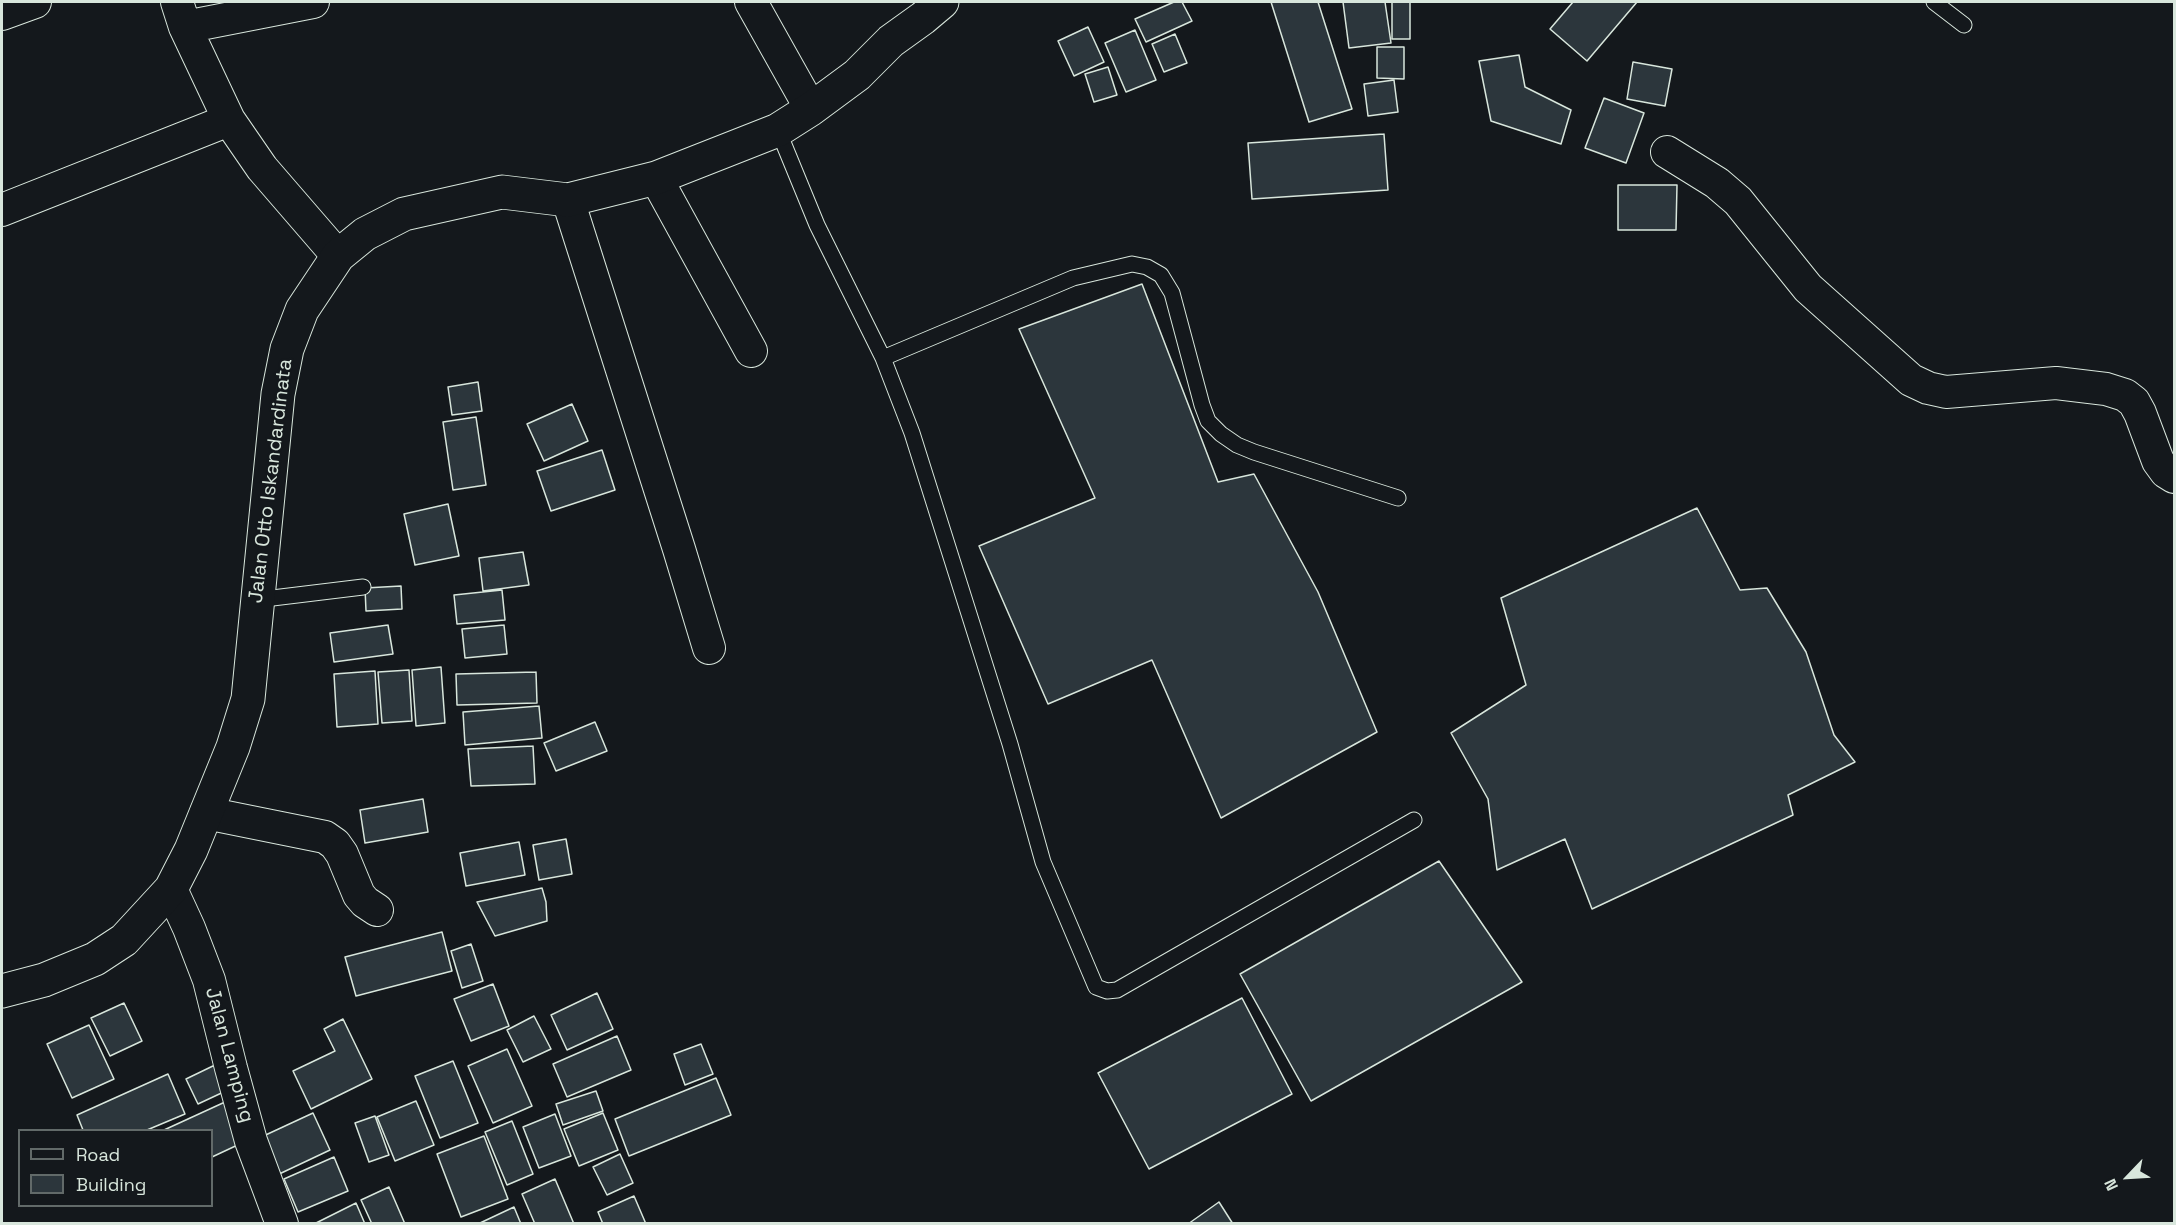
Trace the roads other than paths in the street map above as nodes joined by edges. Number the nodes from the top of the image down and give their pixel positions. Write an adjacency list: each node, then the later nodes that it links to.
1 (35, 2): 6 (street)
2 (313, 2): 7 (street)
3 (752, 2): 9 (street)
4 (942, 2): 9 (main road, Jalan Otto Iskandardinata)
5 (1934, 2): 8 (lane)
6 (2, 14)
7 (181, 14): 10 (street)
8 (1964, 25)
9 (811, 109): 11 (main road, Jalan Otto Iskandardinata)
10 (229, 120): 15 (street); 16 (street)
11 (778, 130): 13 (main road, Jalan Otto Iskandardinata); 18 (lane)
12 (1667, 152): 19 (street)
13 (656, 178): 14 (main road, Jalan Otto Iskandardinata); 17 (street)
14 (568, 200): 16 (main road, Jalan Otto Iskandardinata); 23 (street)
15 (2, 210)
16 (338, 256): 22 (main road, Jalan Otto Iskandardinata)
17 (751, 351)
18 (884, 358): 20 (lane); 25 (lane)
19 (2175, 477)
20 (1398, 498)
21 (363, 587): 22 (lane)
22 (256, 600): 24 (main road, Jalan Otto Iskandardinata)
23 (709, 648)
24 (206, 813): 26 (main road, Jalan Otto Iskandardinata); 27 (street)
25 (1413, 820)
26 (171, 889): 28 (main road, Jalan Otto Iskandardinata); 29 (street, Jalan Lamping)
27 (377, 910)
28 (2, 991)
29 (282, 1224)

